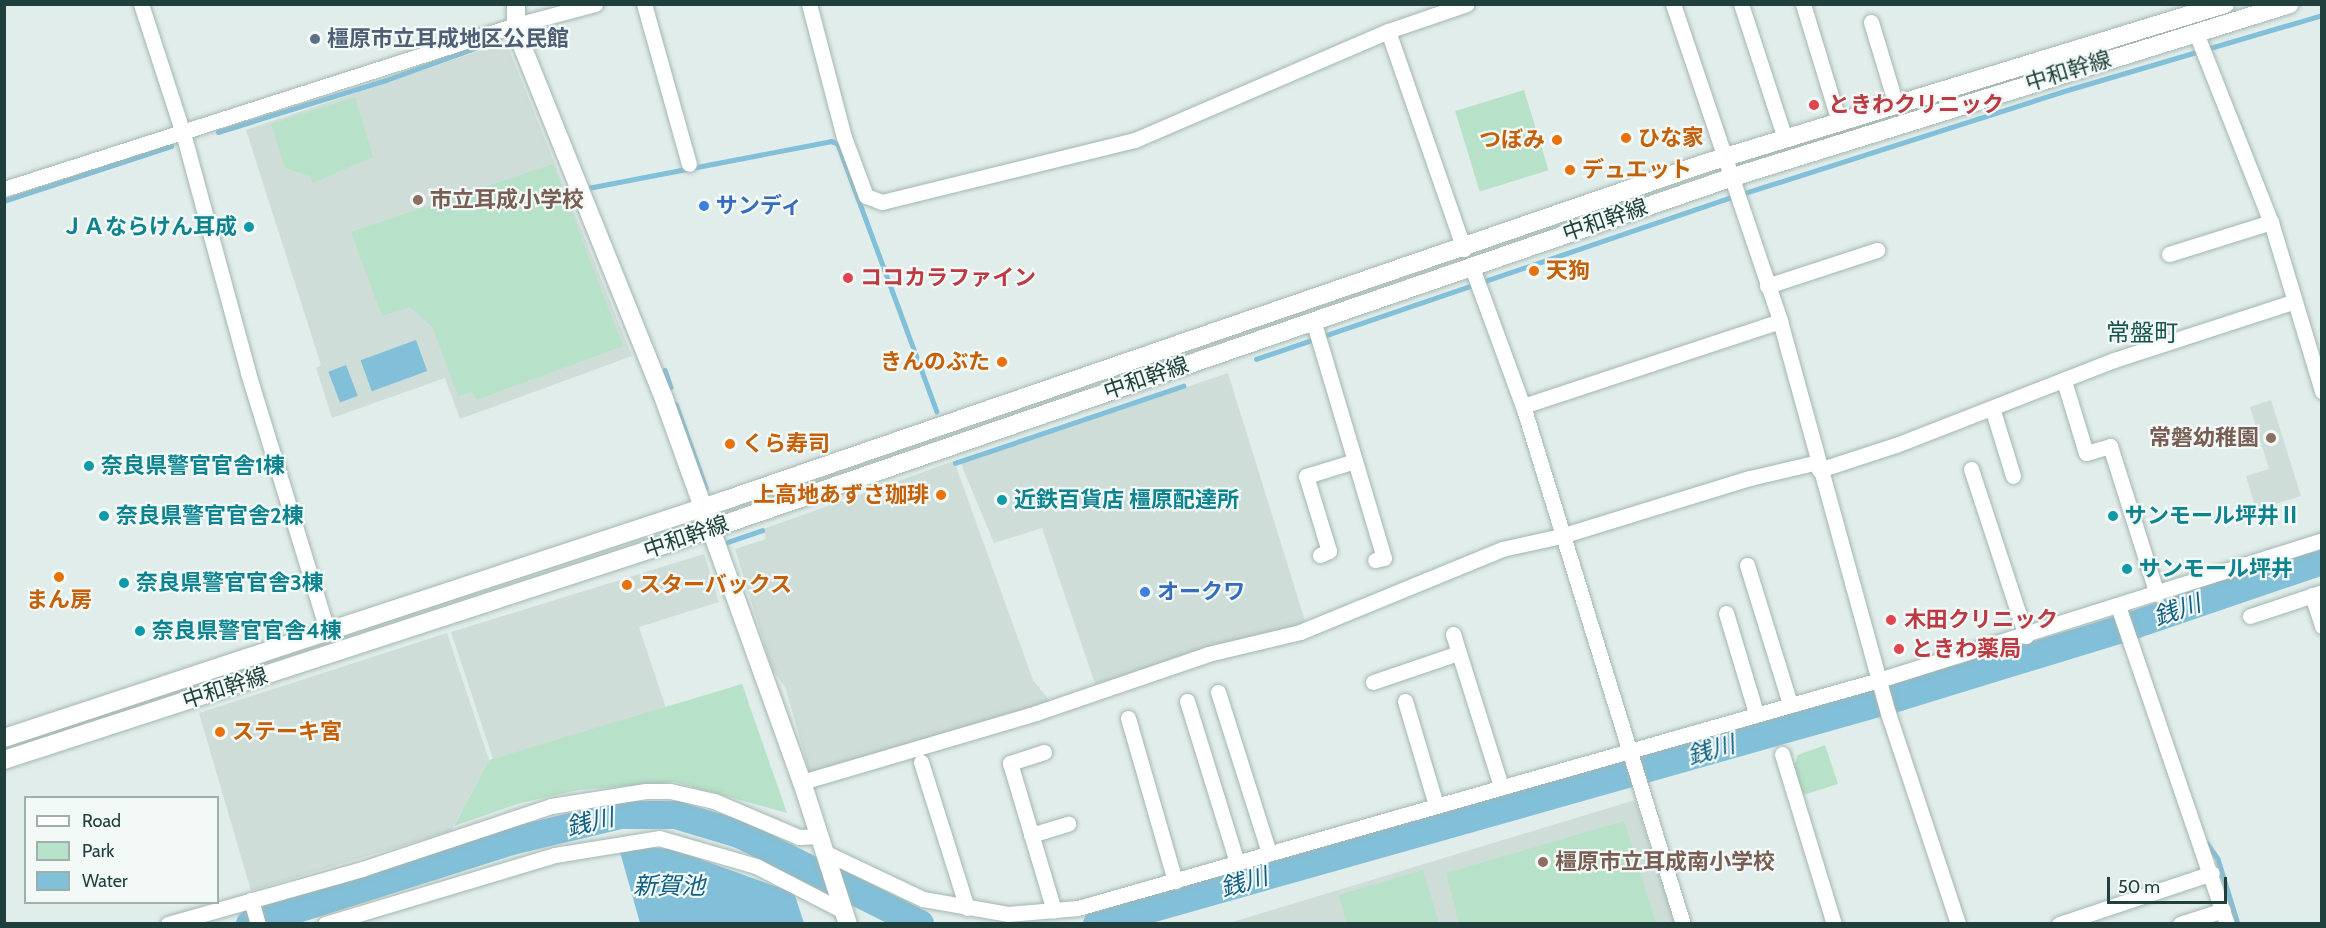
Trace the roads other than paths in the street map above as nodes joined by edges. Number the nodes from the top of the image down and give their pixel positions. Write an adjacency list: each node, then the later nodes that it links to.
1 (141, 4): 18 (street)
2 (516, 4): 13 (main road)
3 (595, 4): 13 (street)
4 (644, 4): 21 (street)
5 (809, 4): 14 (street)
6 (1467, 4): 14 (street)
7 (1673, 4): 20 (street)
8 (1741, 4): 19 (street)
9 (1803, 4): 17 (street)
10 (2225, 4): 16 (main road, 中和幹線)
11 (2290, 4): 15 (main road, 中和幹線)
12 (1871, 22): 16 (street)
13 (516, 25): 18 (street); 40 (main road)
14 (1388, 31): 27 (street)
15 (2200, 45): 23 (main road, 中和幹線); 24 (street)
16 (1896, 105): 17 (main road, 中和幹線)
17 (1839, 122): 19 (main road, 中和幹線)
18 (183, 133): 22 (street); 53 (street)
19 (1785, 139): 20 (main road, 中和幹線)
20 (1724, 158): 23 (street); 27 (main road, 中和幹線)
21 (690, 164)
22 (4, 189)
23 (1734, 190): 27 (main road, 中和幹線); 28 (street)
24 (2271, 222): 26 (street); 29 (street)
25 (1877, 250): 28 (street)
26 (2169, 254)
27 (1472, 270): 31 (main road, 中和幹線); 34 (street); 40 (main road, 中和幹線)
28 (1767, 286): 30 (street)
29 (2292, 302): 32 (street); 33 (street)
30 (1780, 321): 34 (street); 37 (street)
31 (1317, 333): 36 (street); 41 (main road, 中和幹線)
32 (2064, 381): 35 (street); 47 (street)
33 (2322, 391)
34 (1523, 406): 42 (street)
35 (1992, 408): 37 (street); 39 (street)
36 (1355, 461): 44 (street); 45 (street)
37 (1819, 466): 42 (street); 58 (street)
38 (1971, 469): 55 (street)
39 (2013, 476)
40 (703, 507): 41 (main road); 53 (main road, 中和幹線)
41 (711, 528): 69 (main road, 中和幹線); 71 (main road)
42 (1561, 536): 67 (street); 71 (street)
43 (2322, 540): 47 (street)
44 (1320, 555)
45 (1375, 560)
46 (1747, 565): 62 (street)
47 (2157, 594): 49 (street)
48 (2317, 594): 51 (street); 52 (street)
49 (2120, 611): 55 (street); 79 (street)
50 (1726, 613): 63 (street)
51 (2250, 616)
52 (2322, 626)
53 (328, 633): 65 (main road, 中和幹線)
54 (1453, 634): 56 (street)
55 (2026, 636): 58 (street)
56 (1458, 653): 57 (street); 72 (street)
57 (1373, 682)
58 (1880, 684): 62 (street); 91 (street)
59 (1218, 692): 77 (street)
60 (1187, 701): 78 (street)
61 (1405, 701): 73 (street)
62 (1790, 704): 63 (street)
63 (1756, 713): 67 (street)
64 (1128, 718): 80 (street)
65 (4, 738)
66 (1044, 752): 75 (street)
67 (1632, 752): 72 (street); 89 (street)
68 (1782, 754): 90 (street)
69 (4, 760)
70 (921, 762): 82 (street)
71 (802, 782): 76 (main road)
72 (1501, 786): 73 (street)
73 (1436, 805): 77 (street)
74 (1068, 824): 75 (street)
75 (1031, 835): 83 (street)
76 (824, 850): 81 (street); 82 (street); 84 (main road)
77 (1269, 853): 78 (street)
78 (1237, 863): 80 (street)
79 (2212, 873): 85 (street); 92 (street)
80 (1175, 880): 83 (street)
81 (253, 904): 86 (street); 87 (street)
82 (966, 908): 83 (street)
83 (1054, 911)
84 (844, 912): 88 (street)
85 (2225, 917): 93 (street)
86 (168, 924)
87 (258, 924)
88 (325, 924)
89 (1683, 924)
90 (1834, 924)
91 (1958, 924)
92 (2059, 924)
93 (2180, 924)

